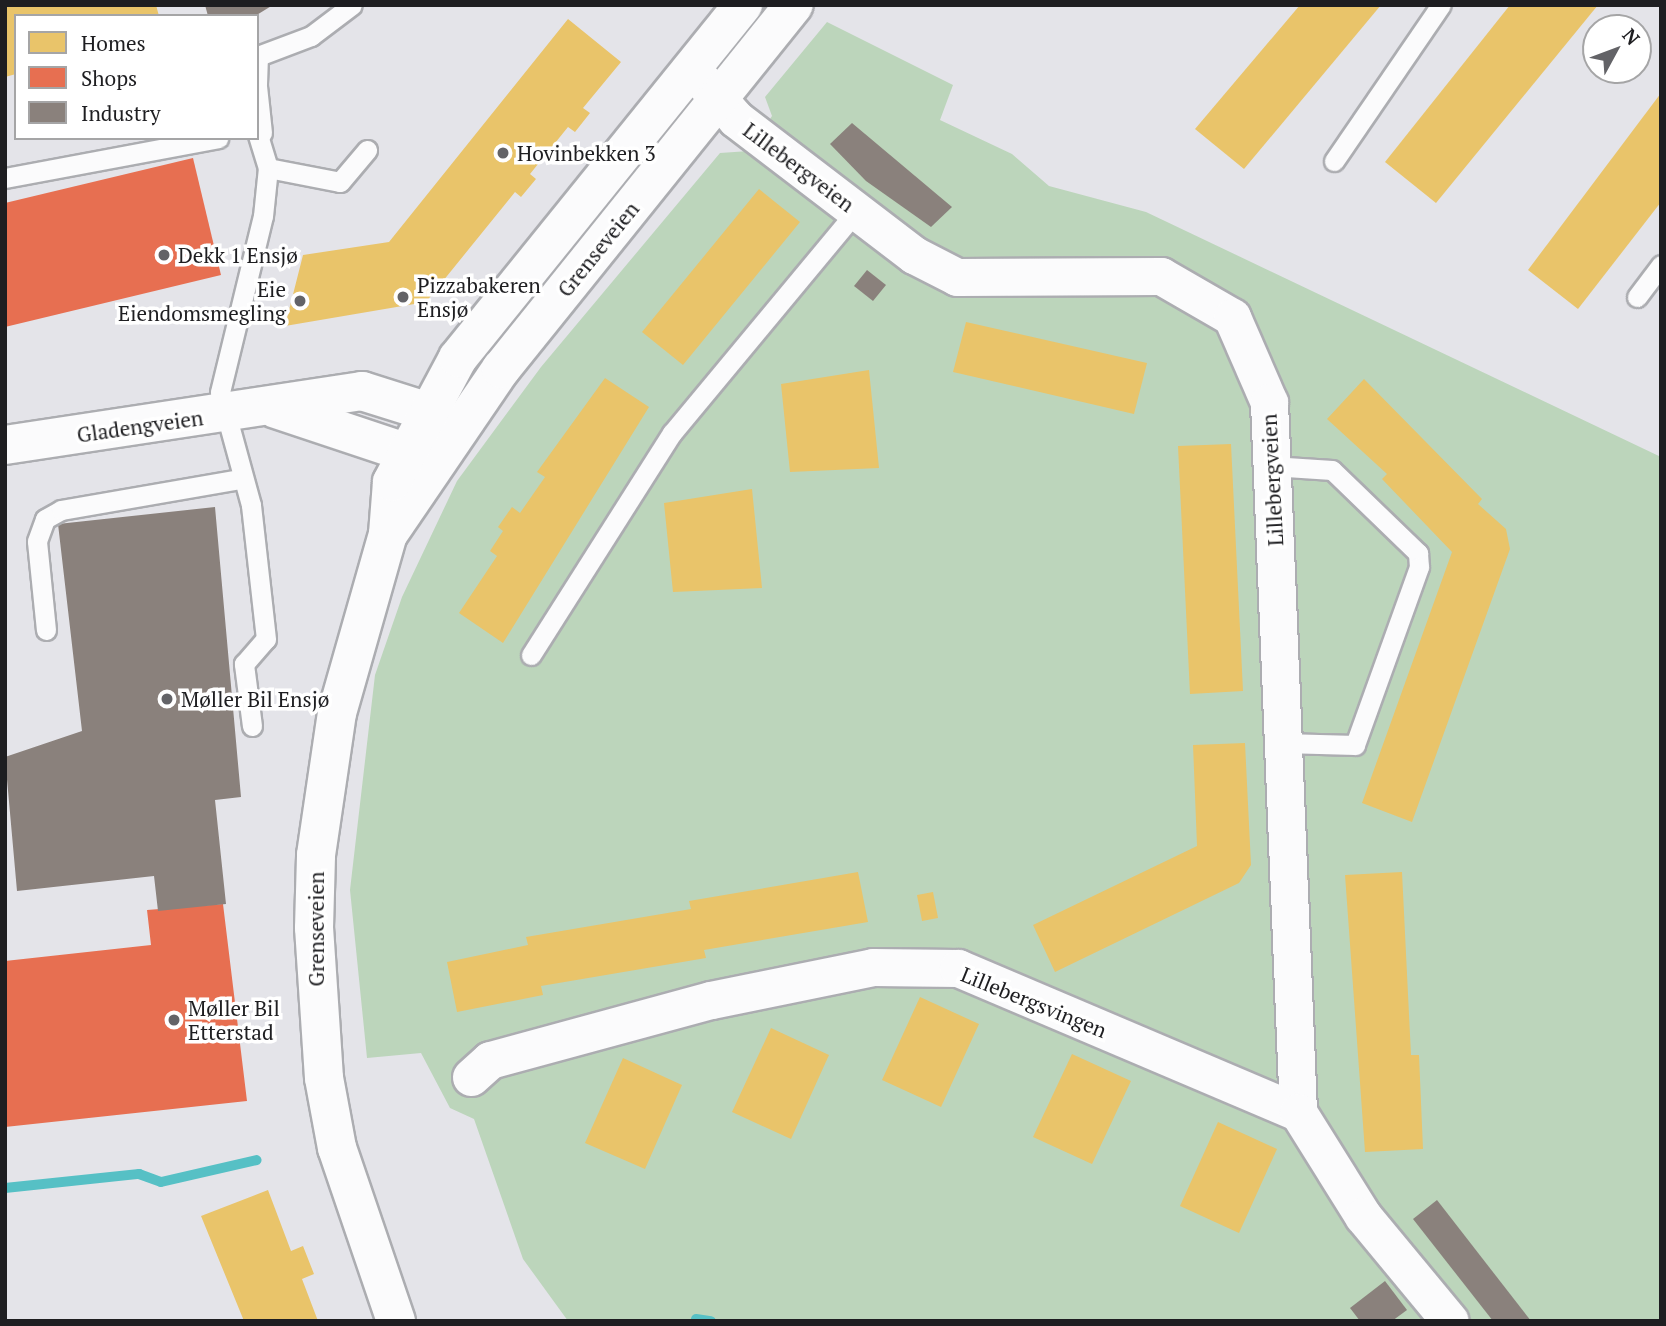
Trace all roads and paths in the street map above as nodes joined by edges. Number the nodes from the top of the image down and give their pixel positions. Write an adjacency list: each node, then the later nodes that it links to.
1 (352, 5): 5 (lane)
2 (743, 5): 6 (main road, Grenseveien)
3 (794, 5): 7 (main road, Grenseveien)
4 (1441, 5): 11 (lane)
5 (259, 56)
6 (696, 64): 7 (street, Lillebergveien); 18 (main road, Grenseveien)
7 (715, 102): 14 (street, Lillebergveien); 21 (main road, Grenseveien)
8 (259, 133): 12 (lane)
9 (207, 140): 13 (lane)
10 (367, 150): 12 (lane)
11 (1334, 161)
12 (268, 168): 19 (lane)
13 (5, 178)
14 (856, 211): 23 (street, Lillebergveien); 27 (lane)
15 (1661, 265): 16 (lane)
16 (1637, 297)
17 (276, 409): 18 (main road, Gladengveien); 19 (main road, Gladengveien); 22 (main road, Gladengveien)
18 (426, 411): 21 (main road); 22 (main road, Grenseveien)
19 (223, 414): 20 (main road, Gladengveien); 24 (lane)
20 (5, 445)
21 (445, 445): 22 (main road, Gladengveien); 25 (main road, Grenseveien)
22 (405, 452): 25 (main road, Grenseveien)
23 (1271, 467): 29 (street, Lillebergveien); 29 (lane)
24 (241, 479): 26 (lane); 28 (lane)
25 (388, 534): 32 (main road, Grenseveien)
26 (46, 630)
27 (531, 655)
28 (252, 726)
29 (1283, 743): 31 (street, Lillebergveien)
30 (471, 1076): 31 (street, Lillebergsvingen)
31 (1298, 1112): 33 (street)
32 (396, 1321)
33 (1450, 1321)

